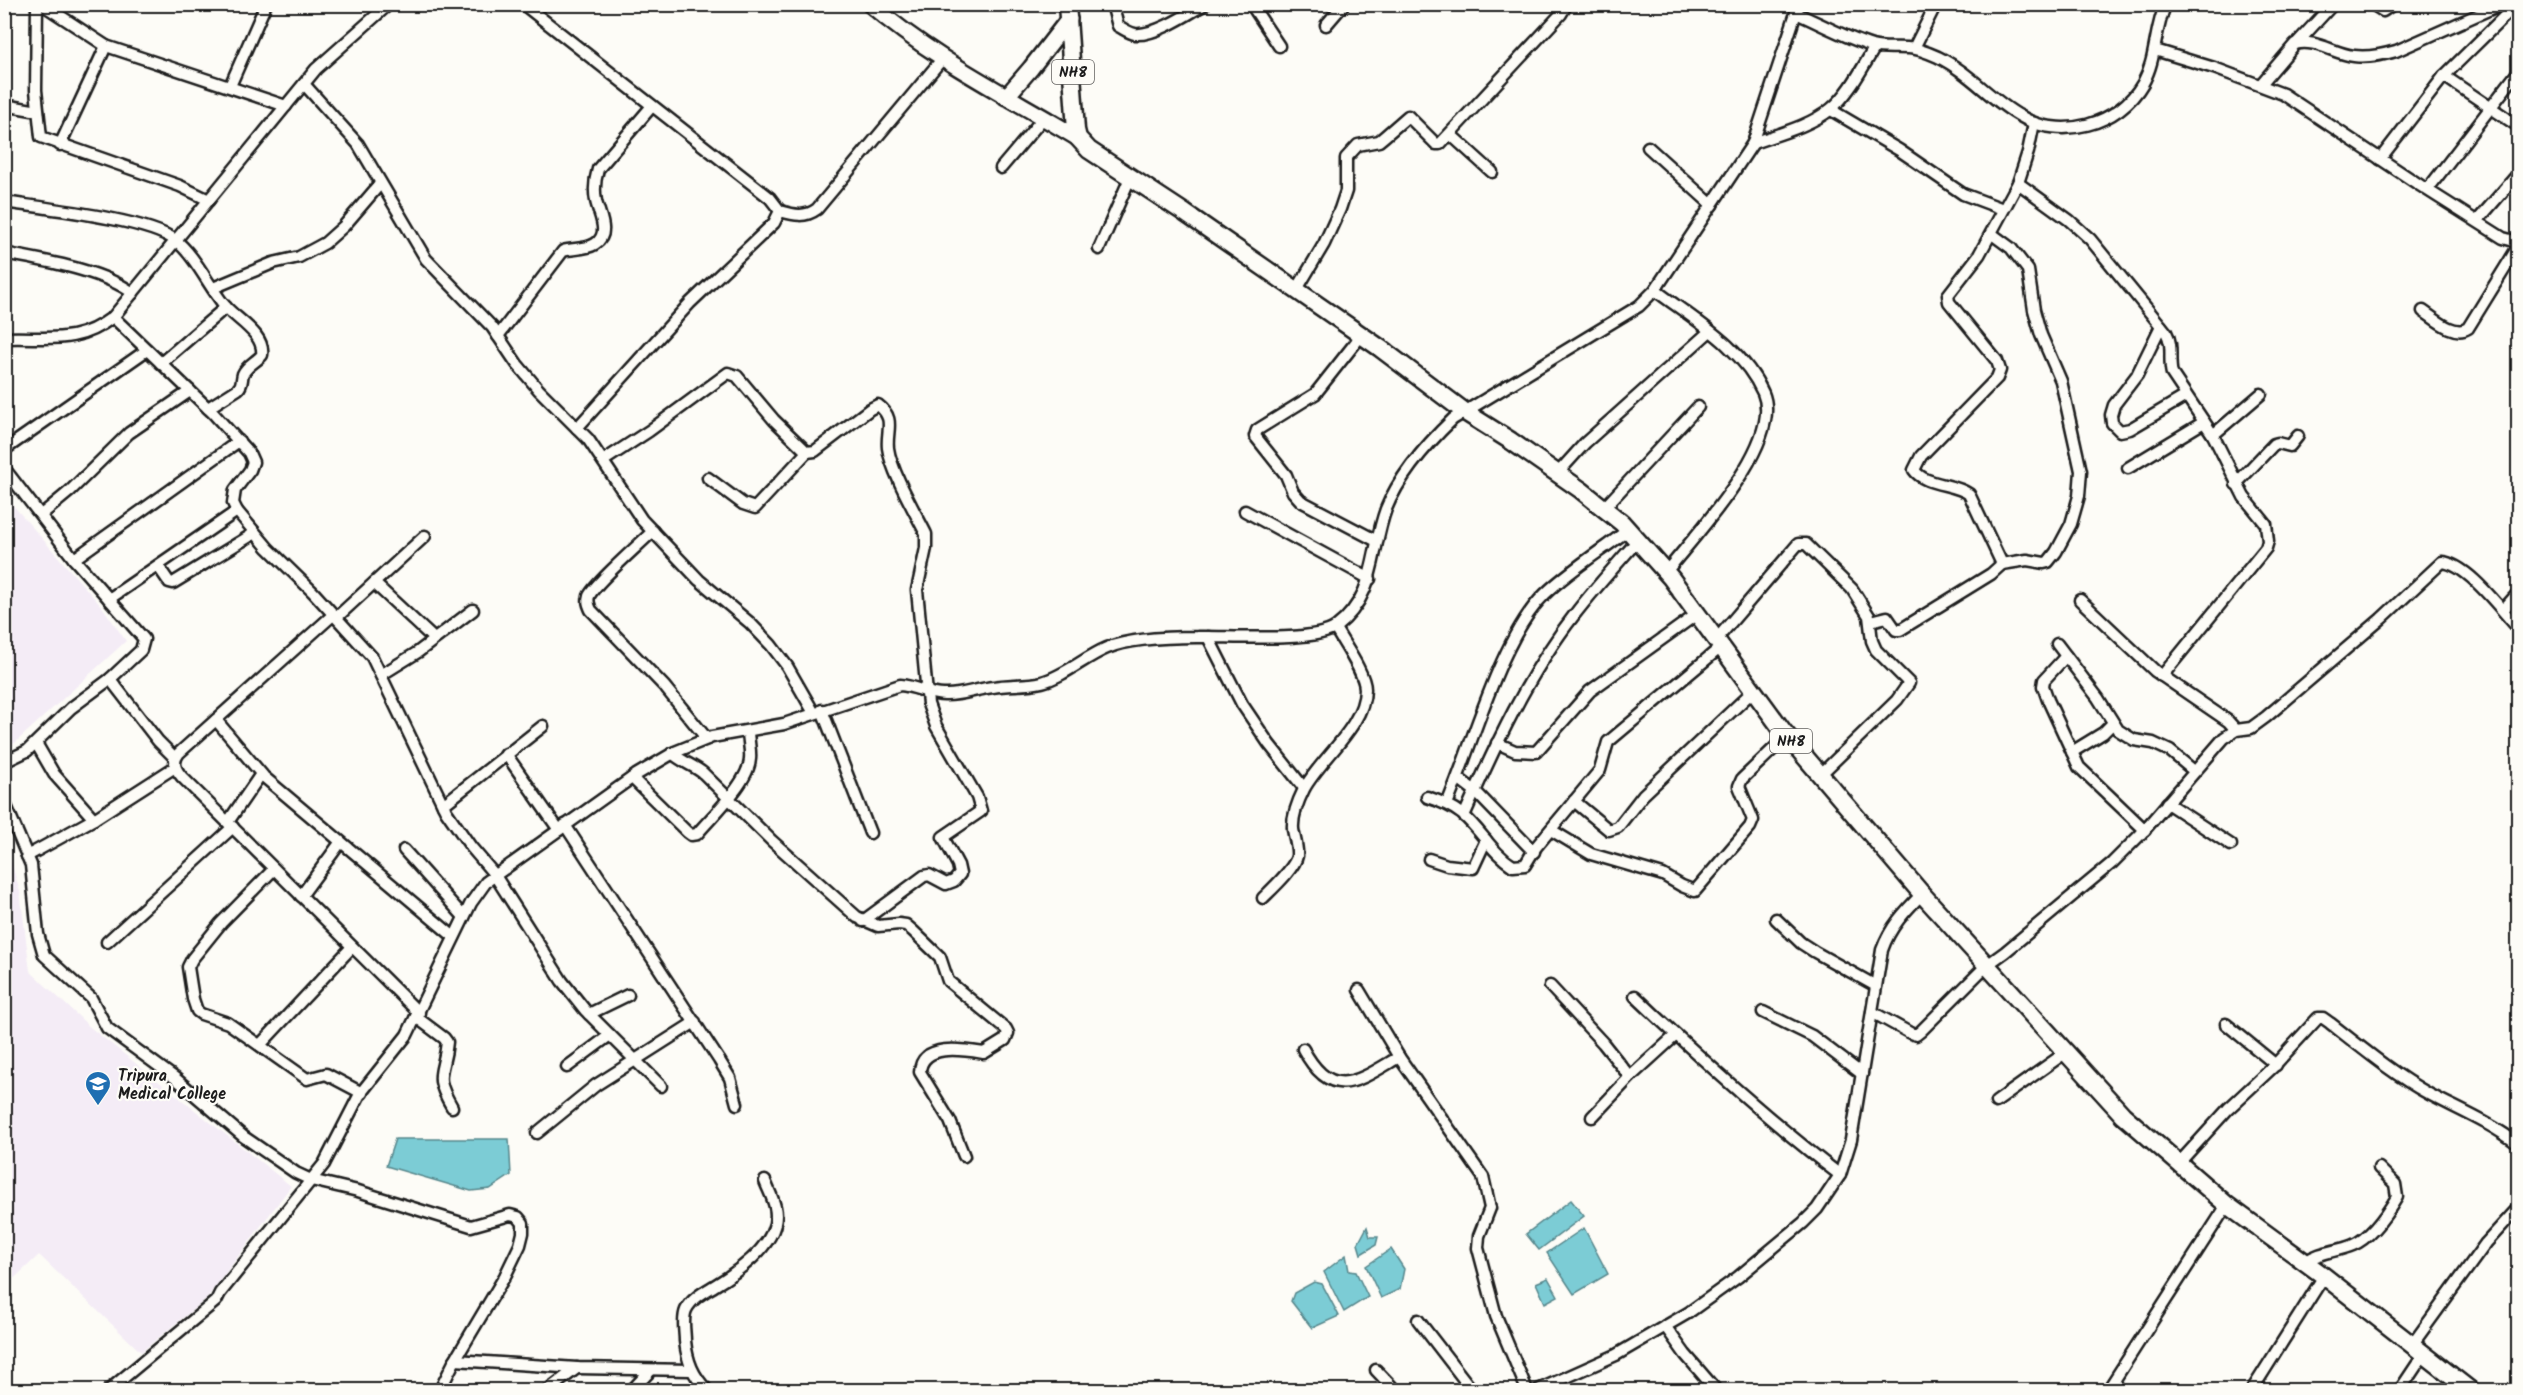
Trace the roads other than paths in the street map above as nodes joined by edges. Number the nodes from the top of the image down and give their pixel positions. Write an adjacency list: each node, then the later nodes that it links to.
1 (39, 4): 22 (street); 39 (street)
2 (266, 4): 32 (street)
3 (389, 4): 30 (street)
4 (523, 4): 36 (street)
5 (870, 4): 27 (main road)
6 (1112, 4): 7 (street)
7 (1205, 4)
8 (1251, 4): 23 (street)
9 (1344, 4): 20 (street)
10 (1567, 4): 43 (street)
11 (1936, 4): 25 (street)
12 (2333, 4): 21 (street)
13 (2373, 4): 14 (street)
14 (2393, 4)
15 (2502, 4): 21 (street)
16 (2517, 4): 29 (street)
17 (2164, 6): 26 (street)
18 (1798, 9): 24 (street); 45 (street)
19 (1068, 12): 33 (main road); 44 (highway, NH8)
20 (1326, 25)
21 (2297, 43): 31 (street)
22 (106, 46): 32 (street); 46 (street)
23 (1279, 46)
24 (1875, 47): 25 (street); 38 (street)
25 (1914, 48): 41 (street)
26 (2155, 50): 31 (street); 41 (street)
27 (943, 58): 33 (main road); 60 (street)
28 (2518, 72): 37 (street)
29 (2444, 76): 37 (street); 48 (street)
30 (304, 84): 35 (street); 54 (street)
31 (2261, 84): 48 (street)
32 (230, 86): 35 (street)
33 (1005, 97): 40 (main road)
34 (4, 105): 39 (street)
35 (286, 106): 56 (street)
36 (652, 106): 60 (street); 77 (street)
37 (2491, 108): 42 (street); 55 (street)
38 (1831, 110): 45 (street); 59 (street)
39 (38, 111): 46 (street)
40 (1044, 117): 44 (main road); 49 (street)
41 (2034, 123): 53 (street)
42 (2518, 126)
43 (1450, 134): 50 (street); 70 (street)
44 (1078, 138): 52 (highway, NH8)
45 (1753, 143): 58 (street)
46 (60, 145): 56 (street)
47 (1648, 147): 58 (street)
48 (2380, 159): 55 (street)
49 (1001, 168)
50 (1492, 172)
51 (2518, 174): 61 (street)
52 (1130, 178): 66 (street); 70 (highway, NH8)
53 (2018, 183): 59 (street); 75 (street)
54 (380, 184): 68 (street); 77 (street)
55 (2428, 189): 61 (street)
56 (209, 200): 63 (street)
57 (4, 202): 63 (street)
58 (1712, 205): 69 (street)
59 (2003, 209): 62 (street)
60 (780, 211): 89 (street)
61 (2478, 220): 64 (street)
62 (1992, 234): 111 (street); 111 (street)
63 (175, 240): 68 (street); 71 (street)
64 (2518, 242)
65 (2518, 247): 73 (street)
66 (1099, 249)
67 (4, 253): 71 (street)
68 (213, 288): 72 (street)
69 (1655, 290): 76 (street); 87 (street)
70 (1296, 291): 78 (highway, NH8)
71 (134, 293): 74 (street)
72 (226, 307): 81 (street); 85 (street)
73 (2423, 311)
74 (113, 317): 79 (street); 80 (street)
75 (2161, 326): 84 (street); 84 (street)
76 (1710, 331): 98 (street); 113 (street)
77 (498, 336): 89 (street)
78 (1360, 337): 87 (highway, NH8); 109 (street)
79 (4, 338)
80 (147, 350): 81 (street); 93 (street)
81 (161, 363): 82 (street)
82 (190, 391): 85 (street); 104 (street)
83 (2261, 394): 90 (street)
84 (2186, 396): 88 (street)
85 (208, 408): 92 (street)
86 (1698, 408): 101 (street)
87 (1465, 412): 98 (highway, NH8); 109 (street)
88 (2204, 423): 90 (street); 97 (street)
89 (577, 428): 95 (street)
90 (2213, 435): 100 (street)
91 (2298, 436): 100 (street)
92 (239, 441): 102 (street); 110 (street)
93 (4, 450)
94 (807, 452): 95 (street); 99 (street); 134 (street)
95 (603, 461): 105 (street)
96 (4, 468): 104 (street)
97 (2128, 468)
98 (1557, 474): 101 (highway, NH8)
99 (708, 478)
100 (2236, 484): 132 (street)
101 (1604, 508): 107 (highway, NH8)
102 (237, 511): 106 (street); 112 (street)
103 (1245, 511): 114 (street)
104 (41, 515): 110 (street)
105 (653, 531): 136 (street); 143 (street)
106 (255, 533): 112 (street); 122 (street)
107 (1633, 535): 113 (highway, NH8); 145 (street); 155 (street)
108 (425, 536): 115 (street)
109 (1377, 542): 114 (street)
110 (74, 559): 117 (street)
111 (2002, 564): 123 (street)
112 (158, 566): 117 (street)
113 (1666, 572): 121 (highway, NH8)
114 (1370, 579): 124 (street)
115 (374, 583): 122 (street); 127 (street)
116 (2518, 593): 120 (street)
117 (109, 599): 133 (street)
118 (2080, 600): 132 (street)
119 (473, 610): 127 (street)
120 (2503, 610): 125 (street); 140 (street)
121 (1697, 614): 128 (highway, NH8); 145 (street)
122 (335, 615): 131 (street); 137 (street)
123 (1871, 621): 128 (street); 153 (street)
124 (1335, 628): 126 (street); 156 (street)
125 (2518, 628)
126 (1208, 637): 134 (street); 156 (street)
127 (434, 639): 131 (street)
128 (1718, 644): 135 (highway, NH8); 161 (street)
129 (2057, 644): 130 (street)
130 (2066, 656): 138 (street); 146 (street)
131 (381, 675): 164 (street)
132 (2162, 676): 140 (street)
133 (110, 679): 144 (street); 150 (street)
134 (928, 691): 136 (street); 186 (street)
135 (1752, 692): 142 (highway, NH8); 161 (street)
136 (818, 711): 141 (street); 171 (street)
137 (216, 720): 150 (street); 152 (street)
138 (2113, 723): 146 (street); 151 (street)
139 (543, 726): 148 (street)
140 (2236, 730): 151 (street)
141 (747, 731): 143 (street); 159 (street)
142 (1787, 736): 153 (highway, NH8); 169 (street)
143 (707, 739): 147 (street)
144 (36, 743): 149 (street); 166 (street)
145 (1497, 743): 157 (street)
146 (2072, 752): 170 (street)
147 (672, 753): 154 (street); 159 (street)
148 (506, 754): 164 (street); 168 (street)
149 (4, 762)
150 (175, 763): 166 (street); 167 (street)
151 (2193, 771): 162 (street)
152 (261, 774): 167 (street); 173 (street)
153 (1821, 774): 181 (highway, NH8)
154 (632, 778): 159 (street); 168 (street)
155 (1458, 778): 157 (street); 163 (street)
156 (1304, 788): 183 (street)
157 (1475, 791): 165 (street); 176 (street)
158 (1427, 797): 163 (street)
159 (728, 798): 186 (street)
160 (4, 801): 177 (street)
161 (1574, 801): 169 (street)
162 (2167, 803): 170 (street); 174 (street)
163 (1447, 804): 165 (street)
164 (444, 805): 180 (street)
165 (1464, 816): 172 (street)
166 (94, 819): 177 (street)
167 (231, 825): 179 (street); 188 (street)
168 (562, 828): 180 (street); 200 (street)
169 (1551, 830): 176 (street)
170 (2145, 830): 190 (street)
171 (870, 833)
172 (1485, 840): 176 (street); 178 (street)
173 (340, 843): 182 (street); 187 (street)
174 (2231, 845)
175 (404, 850): 184 (street)
176 (1534, 852)
177 (27, 856): 225 (street)
178 (1429, 859)
179 (274, 869): 182 (street); 204 (street)
180 (494, 874): 184 (street); 198 (street)
181 (1922, 894): 190 (highway, NH8); 192 (street)
182 (302, 896): 189 (street)
183 (1263, 898)
184 (464, 916): 187 (street)
185 (1776, 919): 192 (street)
186 (863, 921): 221 (street)
187 (454, 937): 199 (street)
188 (107, 942)
189 (352, 947): 199 (street); 204 (street)
190 (1987, 965): 197 (street); 206 (highway, NH8)
191 (1551, 986): 212 (street)
192 (1876, 986): 197 (street)
193 (1359, 990): 207 (street)
194 (628, 995): 198 (street)
195 (1635, 996): 203 (street)
196 (1763, 1012): 211 (street)
197 (1872, 1012): 211 (street)
198 (589, 1014): 202 (street)
199 (417, 1015): 214 (street); 217 (street)
200 (695, 1022): 208 (street); 216 (street)
201 (2226, 1024): 209 (street)
202 (610, 1035): 208 (street); 210 (street)
203 (1676, 1035): 212 (street); 224 (street)
204 (260, 1045): 214 (street)
205 (1304, 1049): 207 (street)
206 (2066, 1053): 215 (street); 222 (highway, NH8)
207 (1399, 1057): 247 (street)
208 (634, 1061): 213 (street); 219 (street)
209 (2276, 1065): 220 (street); 222 (street)
210 (567, 1067)
211 (1862, 1074): 224 (street)
212 (1630, 1077): 218 (street)
213 (661, 1086)
214 (362, 1093): 225 (street)
215 (1996, 1102)
216 (737, 1104)
217 (452, 1107)
218 (1592, 1117)
219 (537, 1133)
220 (2518, 1144)
221 (964, 1156)
222 (2178, 1164): 227 (highway, NH8)
223 (2379, 1168): 229 (street)
224 (1840, 1174): 232 (street)
225 (311, 1180): 234 (street); 240 (street)
226 (765, 1181): 237 (street)
227 (2227, 1205): 229 (highway, NH8); 250 (street)
228 (2518, 1208): 233 (street)
229 (2305, 1262): 230 (highway, NH8)
230 (2324, 1276): 233 (highway, NH8); 251 (street)
231 (1418, 1320): 246 (street)
232 (1665, 1326): 239 (street); 249 (street)
233 (2418, 1350): 252 (street); 253 (highway, NH8)
234 (455, 1360): 235 (street); 241 (street)
235 (577, 1368): 236 (street); 242 (street)
236 (651, 1370): 237 (street); 243 (street)
237 (691, 1370): 244 (street)
238 (1376, 1370): 245 (street)
239 (1551, 1388): 248 (street)
240 (108, 1390)
241 (440, 1390)
242 (548, 1390)
243 (632, 1390)
244 (707, 1390)
245 (1395, 1390)
246 (1472, 1390)
247 (1527, 1390)
248 (1538, 1390)
249 (1716, 1390)
250 (2108, 1390)
251 (2252, 1390)
252 (2400, 1390)
253 (2469, 1390)

